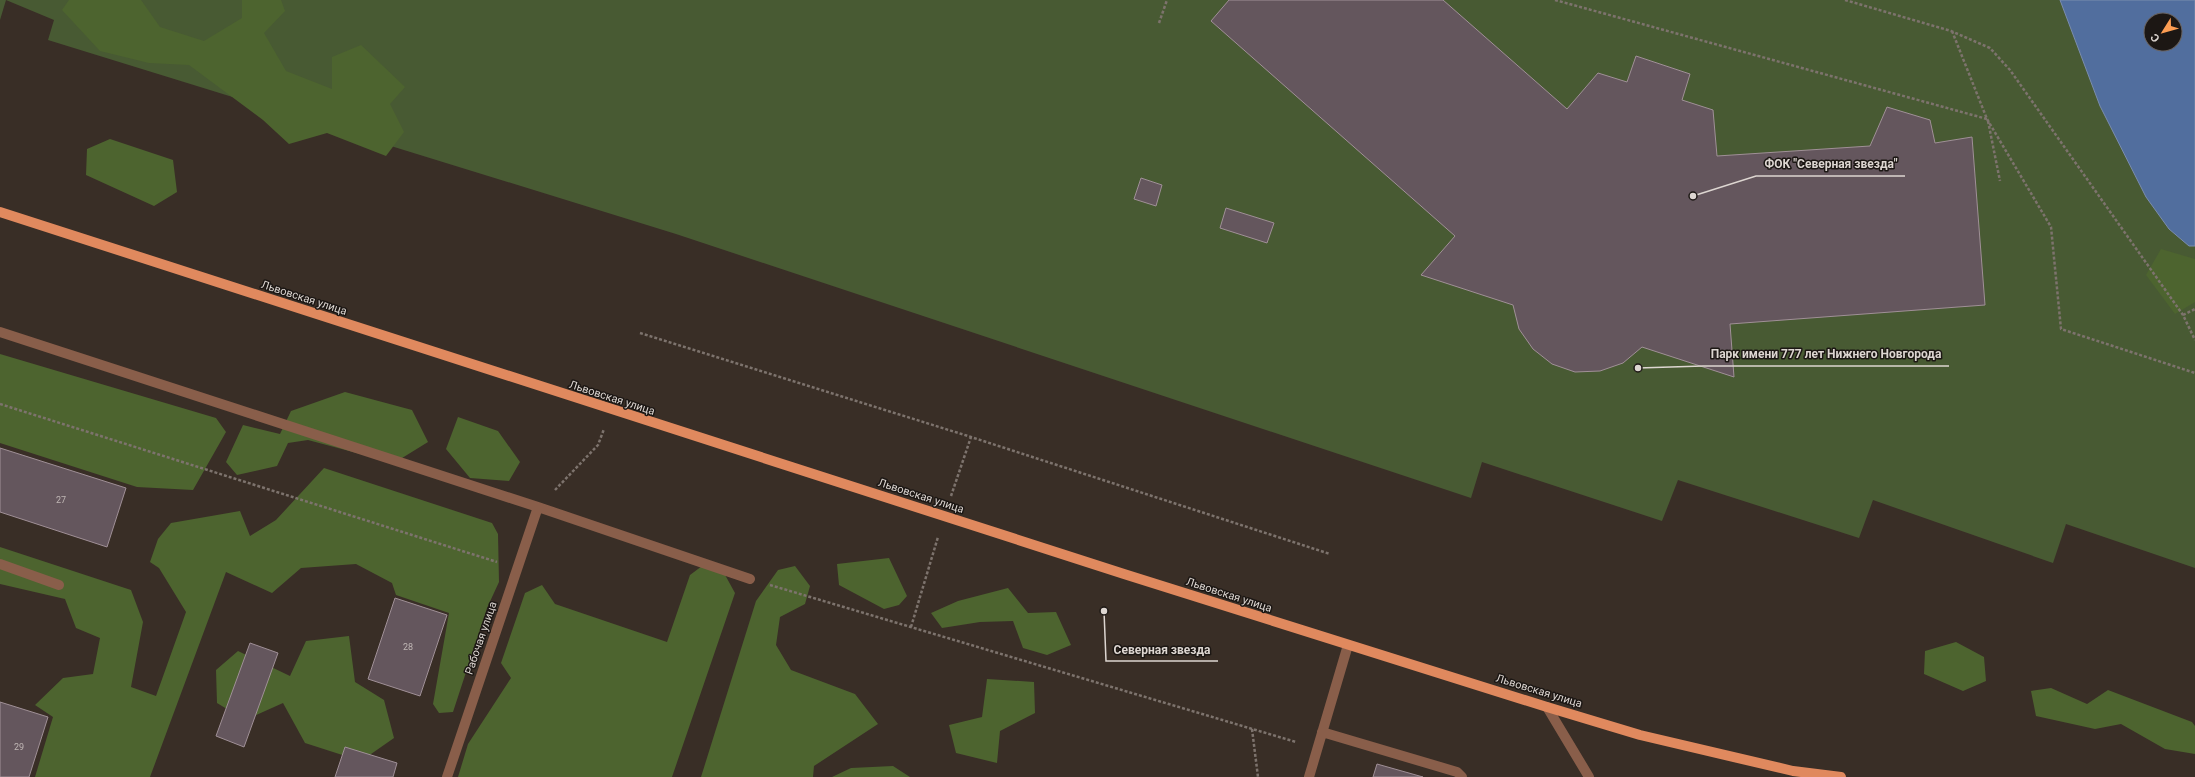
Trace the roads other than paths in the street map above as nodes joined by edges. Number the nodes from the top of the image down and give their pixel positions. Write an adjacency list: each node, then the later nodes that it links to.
1 (0, 212): 7 (main road, Львовская улица)
2 (0, 332): 3 (street)
3 (538, 507): 5 (street); 11 (street, Рабочая улица)
4 (0, 564): 6 (street)
5 (750, 579)
6 (59, 585)
7 (1348, 645): 8 (main road, Львовская улица); 9 (street)
8 (1547, 707): 10 (main road, Львовская улица); 14 (street)
9 (1322, 732): 12 (street); 13 (street)
10 (1791, 774): 15 (main road, Львовская улица)
11 (447, 777)
12 (1309, 777)
13 (1462, 777)
14 (1589, 777)
15 (1841, 777)

